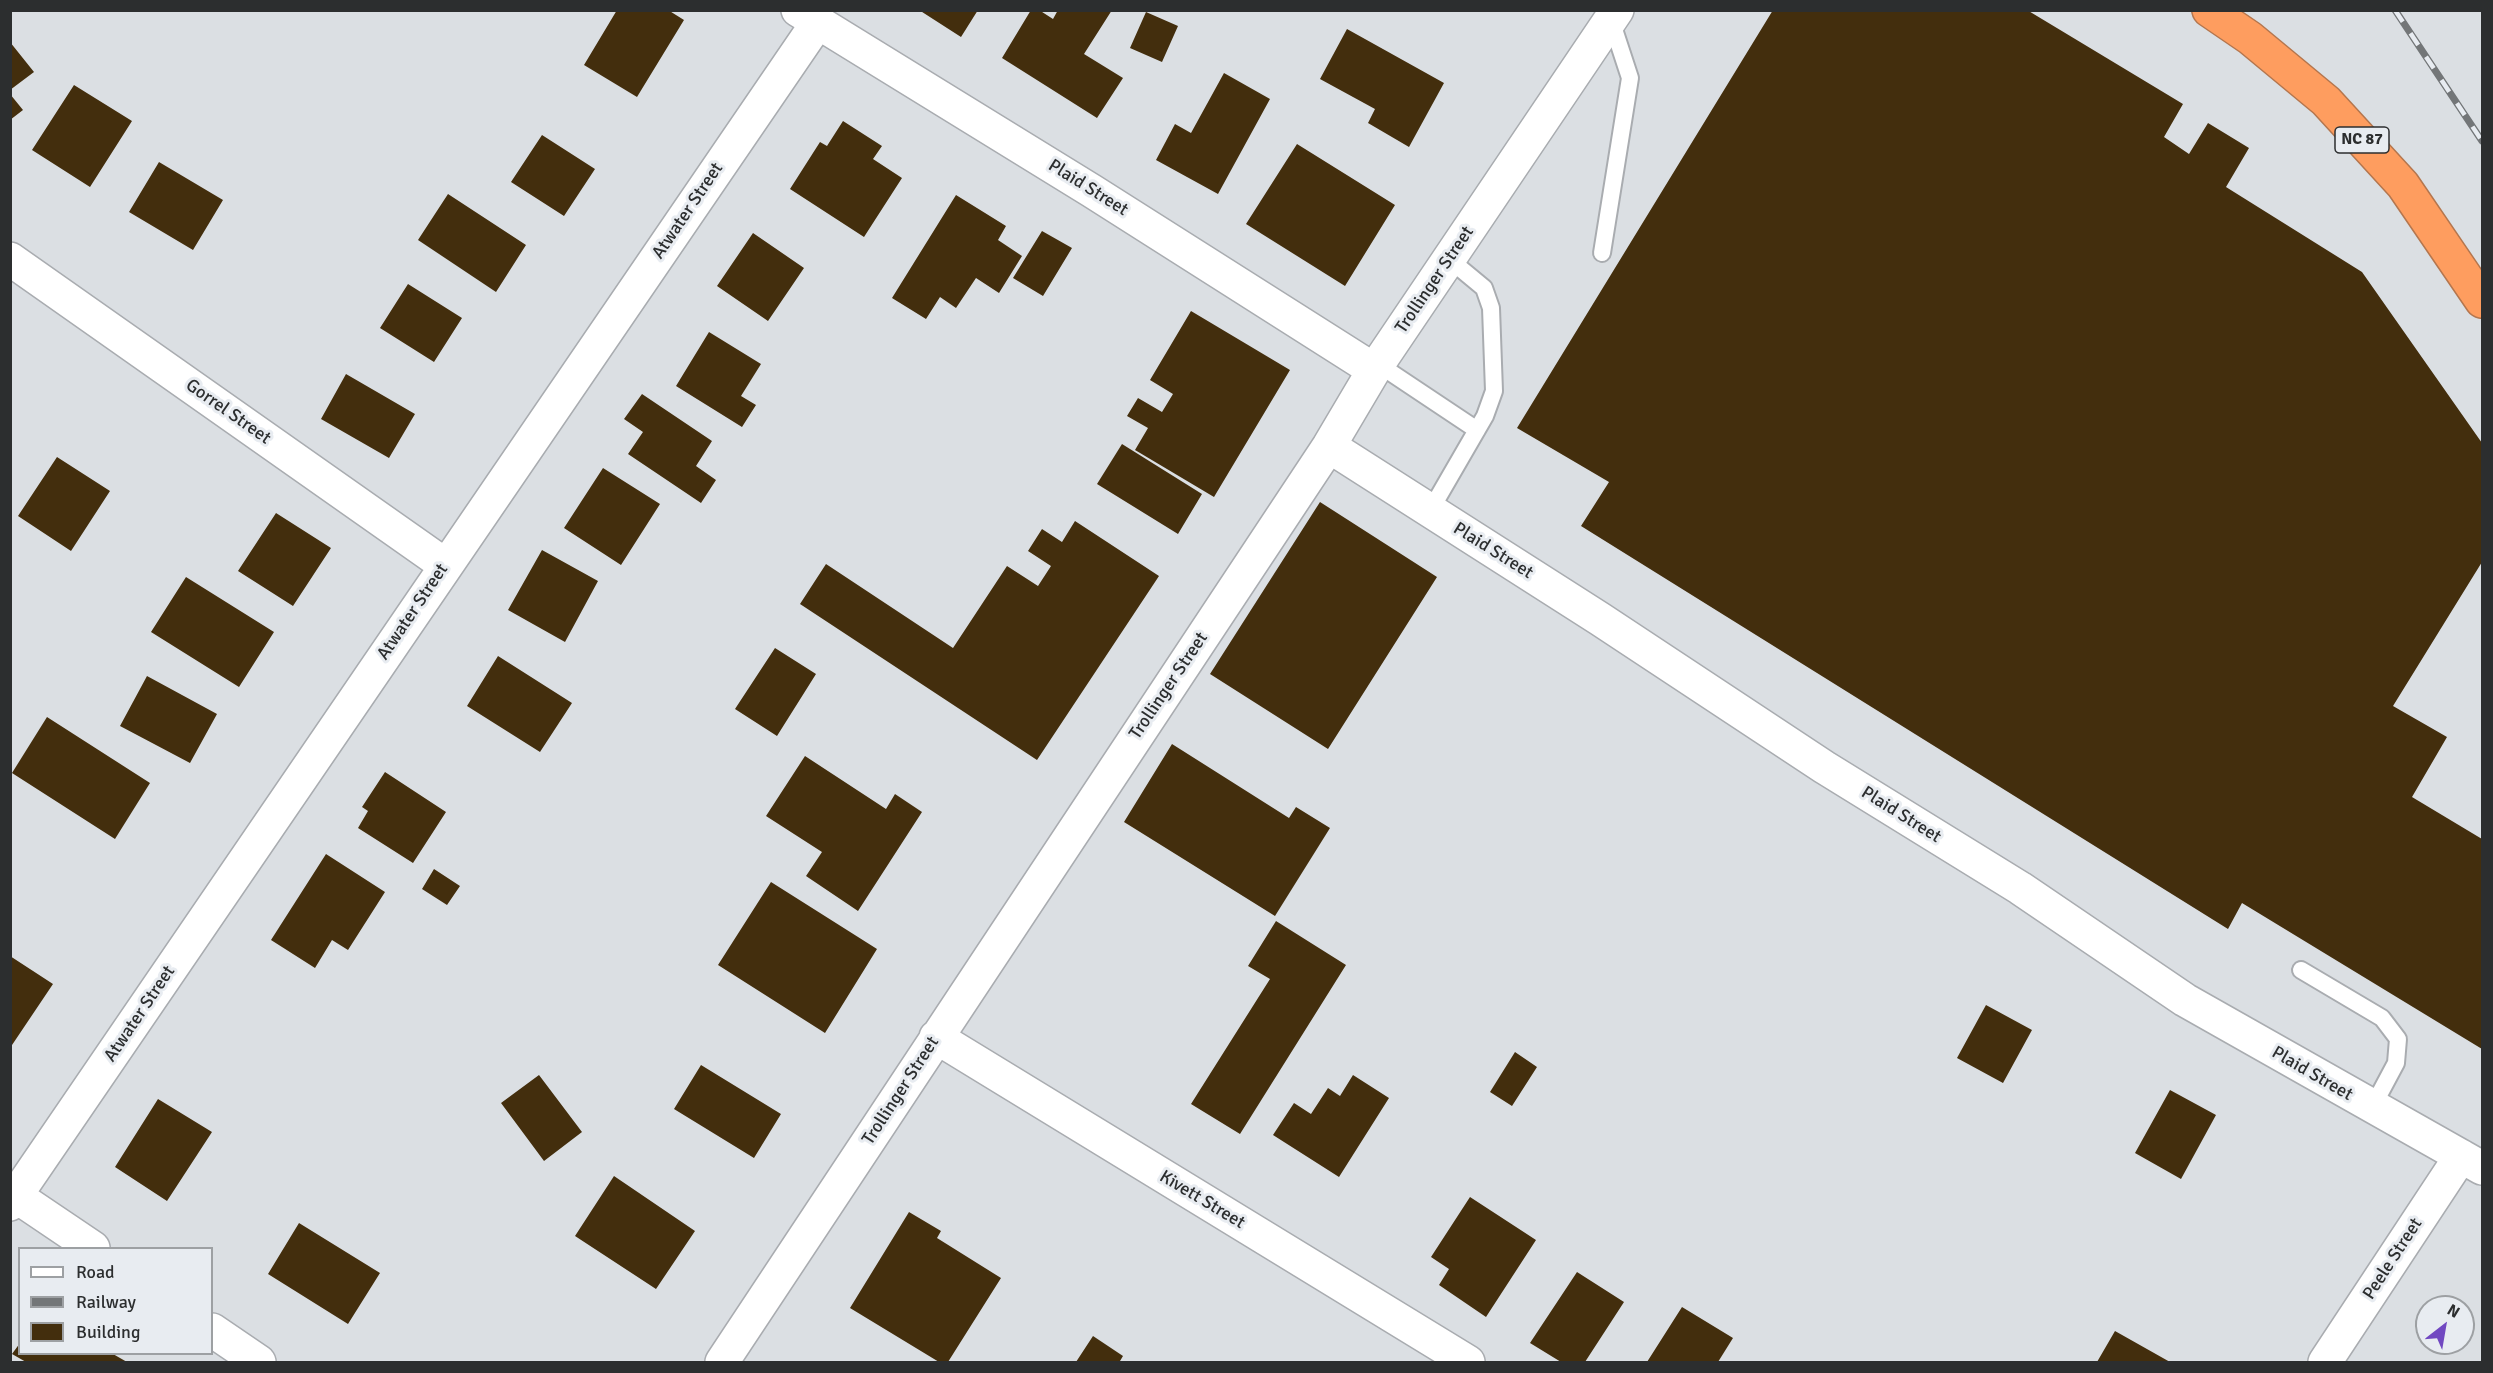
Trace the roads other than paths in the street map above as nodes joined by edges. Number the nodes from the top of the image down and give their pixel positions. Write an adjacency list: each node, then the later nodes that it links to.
1 (2209, 10): 7 (highway, NC 87)
2 (1614, 15): 4 (lane); 6 (street, Trollinger Street)
3 (808, 16): 8 (street, Plaid Street); 12 (street, Atwater Street)
4 (1602, 253)
5 (10, 259): 12 (street, Gorrel Street)
6 (1449, 259): 8 (street, Trollinger Street); 9 (lane)
7 (2482, 301)
8 (1376, 367): 9 (lane); 10 (street, Trollinger Street)
9 (1477, 430): 11 (lane)
10 (1329, 446): 11 (street, Plaid Street); 14 (street, Trollinger Street)
11 (1430, 511): 15 (street, Plaid Street)
12 (445, 565): 17 (street, Atwater Street)
13 (2301, 970): 15 (lane)
14 (936, 1037): 21 (street, Trollinger Street); 22 (street, Kivett Street)
15 (2372, 1108): 16 (street, Plaid Street)
16 (2472, 1162): 23 (street, Peele Street)
17 (12, 1197): 18 (street)
18 (91, 1247)
19 (213, 1331): 20 (street)
20 (259, 1362)
21 (722, 1362)
22 (1468, 1362)
23 (2325, 1362)

